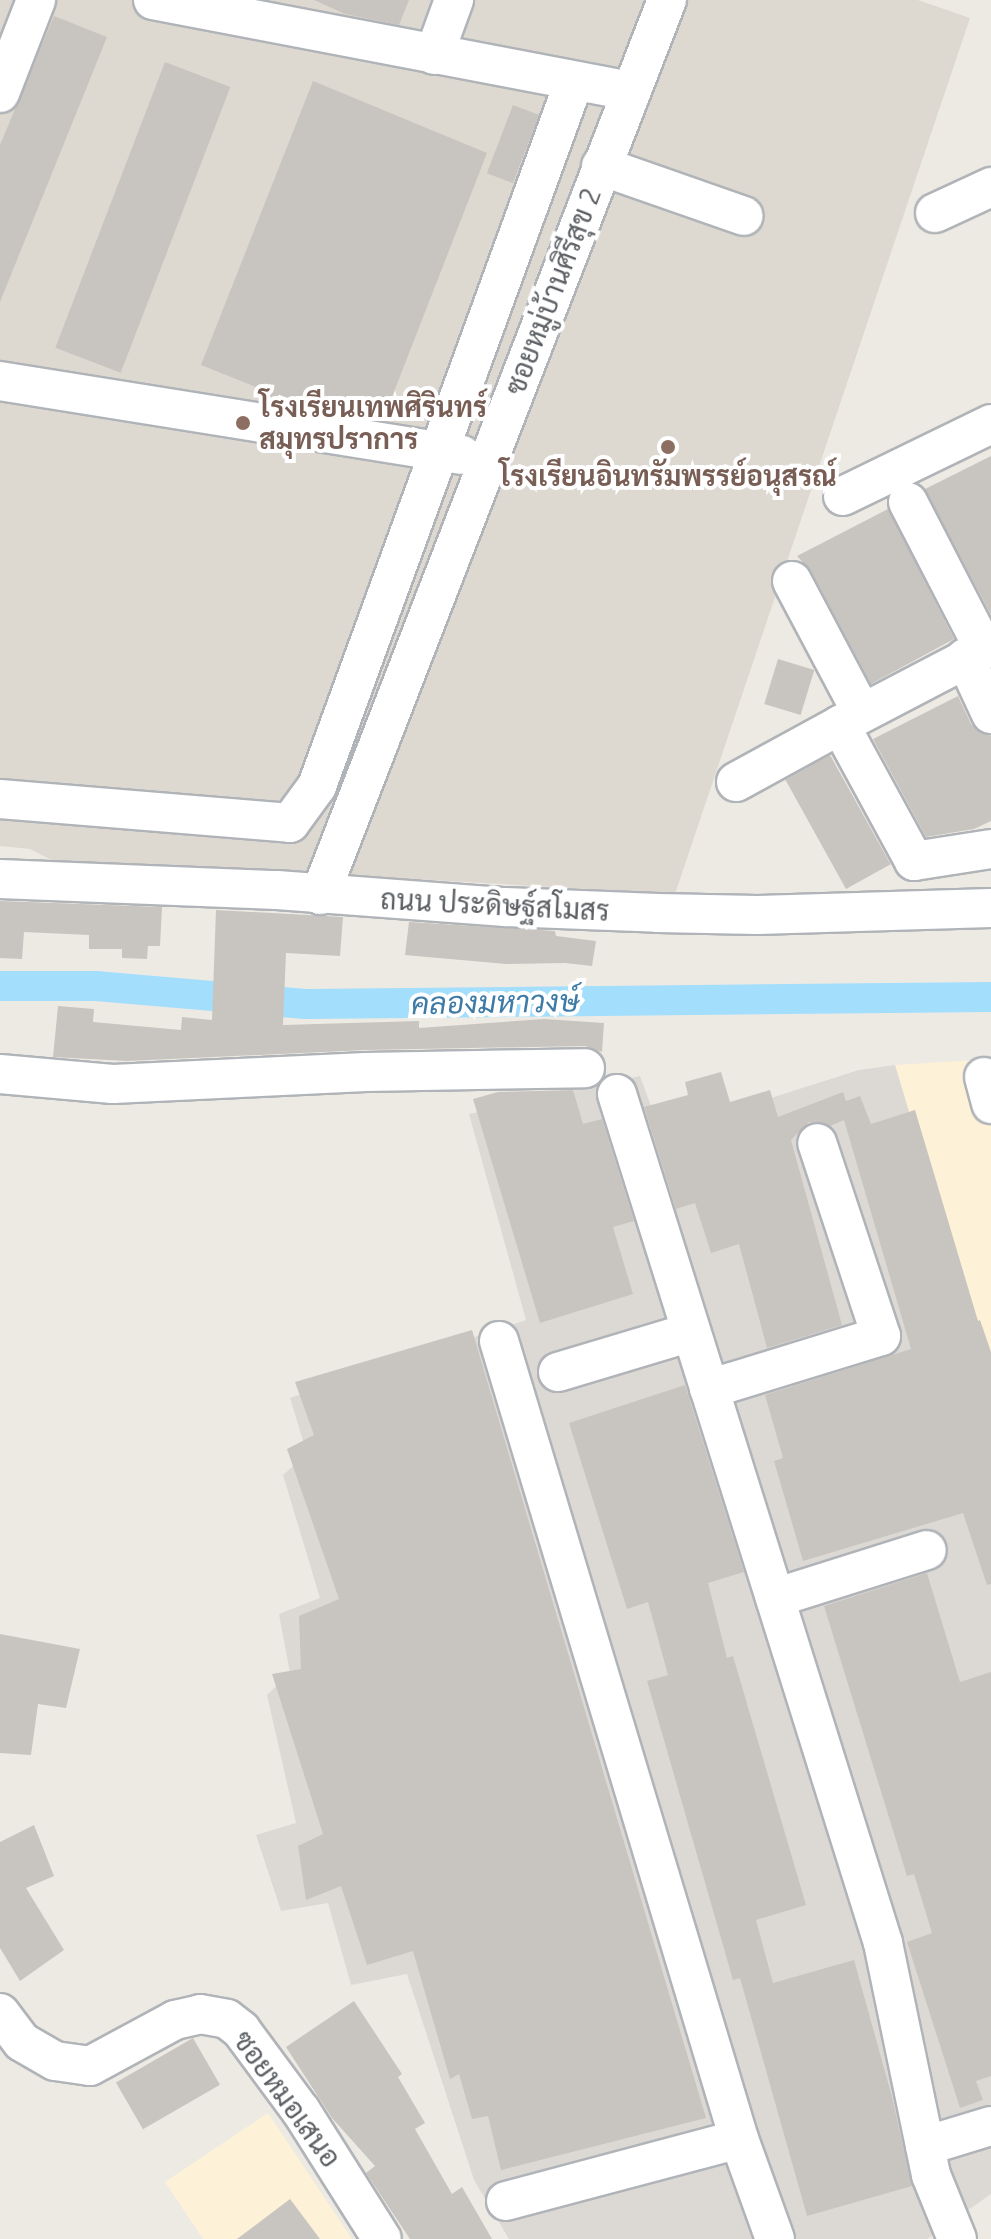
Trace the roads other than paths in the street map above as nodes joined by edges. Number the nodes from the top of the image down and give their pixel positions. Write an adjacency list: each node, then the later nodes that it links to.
1 (36, 0): 8 (street)
2 (153, 0): 5 (street)
3 (454, 0): 5 (street)
4 (667, 0): 7 (street, ซอยหมู่บ้านศิรีสุข 2)
5 (434, 55): 6 (street)
6 (574, 82): 7 (street); 15 (street)
7 (631, 91): 9 (street, ซอยหมู่บ้านศิรีสุข 2)
8 (0, 93)
9 (601, 166): 12 (street); 16 (street, ซอยหมู่บ้านศิรีสุข 2)
10 (991, 187): 11 (street)
11 (935, 213)
12 (744, 216)
13 (0, 381): 15 (street)
14 (991, 424): 17 (street)
15 (440, 451): 16 (street); 24 (street)
16 (489, 459): 27 (street, ซอยหมู่บ้านศิรีสุข 2)
17 (843, 496)
18 (908, 502): 20 (street)
19 (792, 581): 22 (street)
20 (980, 651): 21 (street); 22 (street)
21 (991, 714)
22 (851, 719): 23 (street); 25 (street)
23 (736, 782)
24 (0, 799)
25 (991, 849)
26 (0, 879): 27 (street, ถนน ประดิษฐ์สโมสร)
27 (320, 895): 28 (street, ถนน ประดิษฐ์สโมสร)
28 (991, 908)
29 (585, 1068): 30 (street)
30 (0, 1074)
31 (617, 1094): 33 (street)
32 (817, 1143): 36 (street)
33 (691, 1332): 35 (street); 36 (street)
34 (499, 1341): 41 (street)
35 (558, 1372)
36 (709, 1389): 38 (street)
37 (927, 1550): 38 (street)
38 (775, 1598): 42 (street)
39 (0, 2013): 44 (street, ซอยหมอเสนอ)
40 (991, 2126): 42 (street)
41 (739, 2139): 43 (street); 45 (street)
42 (925, 2146): 46 (street)
43 (506, 2201)
44 (382, 2239)
45 (775, 2239)
46 (957, 2239)

